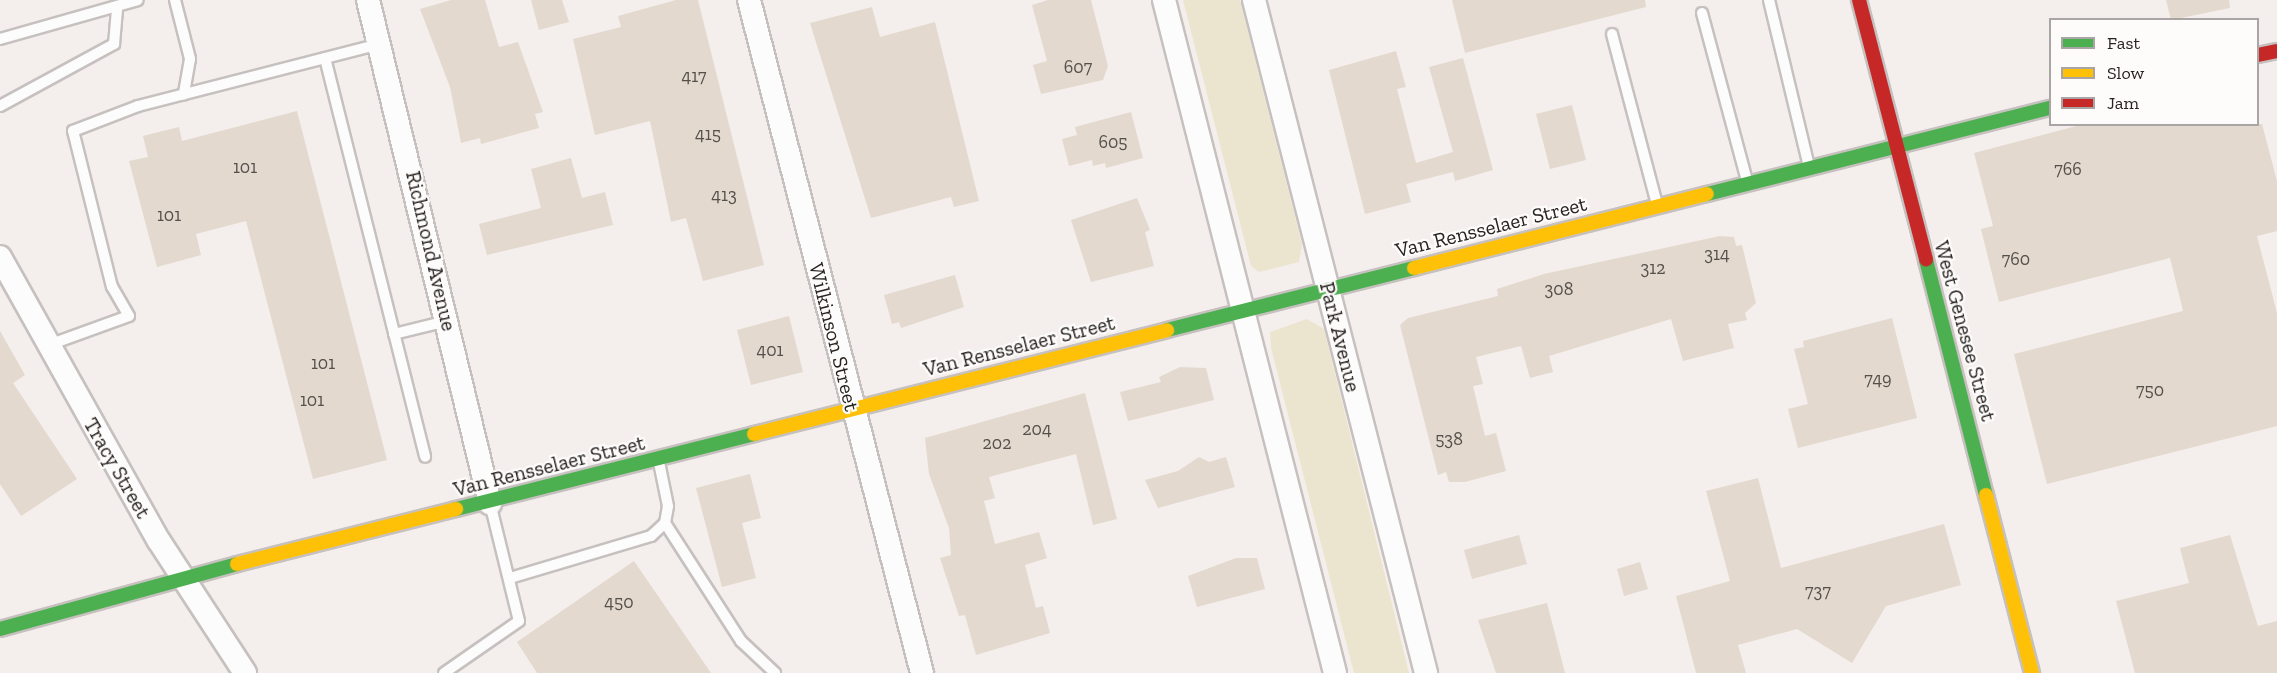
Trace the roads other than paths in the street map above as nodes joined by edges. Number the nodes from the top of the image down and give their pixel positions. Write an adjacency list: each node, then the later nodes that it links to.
1 (138, 0): 9 (lane)
2 (175, 0): 17 (lane)
3 (368, 0): 13 (street, Richmond Avenue)
4 (749, 0): 30 (street, Wilkinson Street)
5 (1164, 0): 26 (street)
6 (1254, 0): 25 (street, Park Avenue)
7 (1768, 0): 21 (lane)
8 (1859, 0): 20 (street, West Genesee Street)
9 (117, 6): 12 (lane); 18 (lane)
10 (1702, 13): 22 (lane)
11 (1612, 34): 23 (lane)
12 (0, 39)
13 (379, 44): 16 (lane); 27 (street, Richmond Avenue)
14 (2277, 51): 15 (street)
15 (2259, 56)
16 (325, 58): 17 (lane); 28 (lane)
17 (184, 94): 29 (lane)
18 (0, 106)
19 (2049, 108): 20 (street, Van Rensselaer Street)
20 (1896, 147): 21 (street, Van Rensselaer Street); 44 (street, West Genesee Street)
21 (1809, 169): 22 (street, Van Rensselaer Street)
22 (1748, 184): 23 (street, Van Rensselaer Street)
23 (1658, 207): 25 (street, Van Rensselaer Street)
24 (0, 256): 29 (street, Tracy Street)
25 (1328, 289): 26 (street, Van Rensselaer Street); 43 (street, Park Avenue)
26 (1243, 311): 30 (street, Van Rensselaer Street); 42 (street)
27 (448, 321): 28 (lane); 33 (street, Richmond Avenue)
28 (394, 334): 31 (lane)
29 (46, 346): 35 (street, Tracy Street)
30 (852, 411): 32 (street, Van Rensselaer Street); 41 (street, Wilkinson Street)
31 (425, 457)
32 (658, 460): 33 (street, Van Rensselaer Street); 34 (lane)
33 (490, 503): 35 (street, Van Rensselaer Street); 36 (lane)
34 (665, 524): 36 (lane); 40 (lane)
35 (183, 578): 37 (street, Van Rensselaer Street); 38 (street, Tracy Street)
36 (510, 578): 39 (lane)
37 (0, 630)
38 (245, 673)
39 (444, 673)
40 (775, 673)
41 (922, 673)
42 (1335, 673)
43 (1426, 673)
44 (2032, 673)

